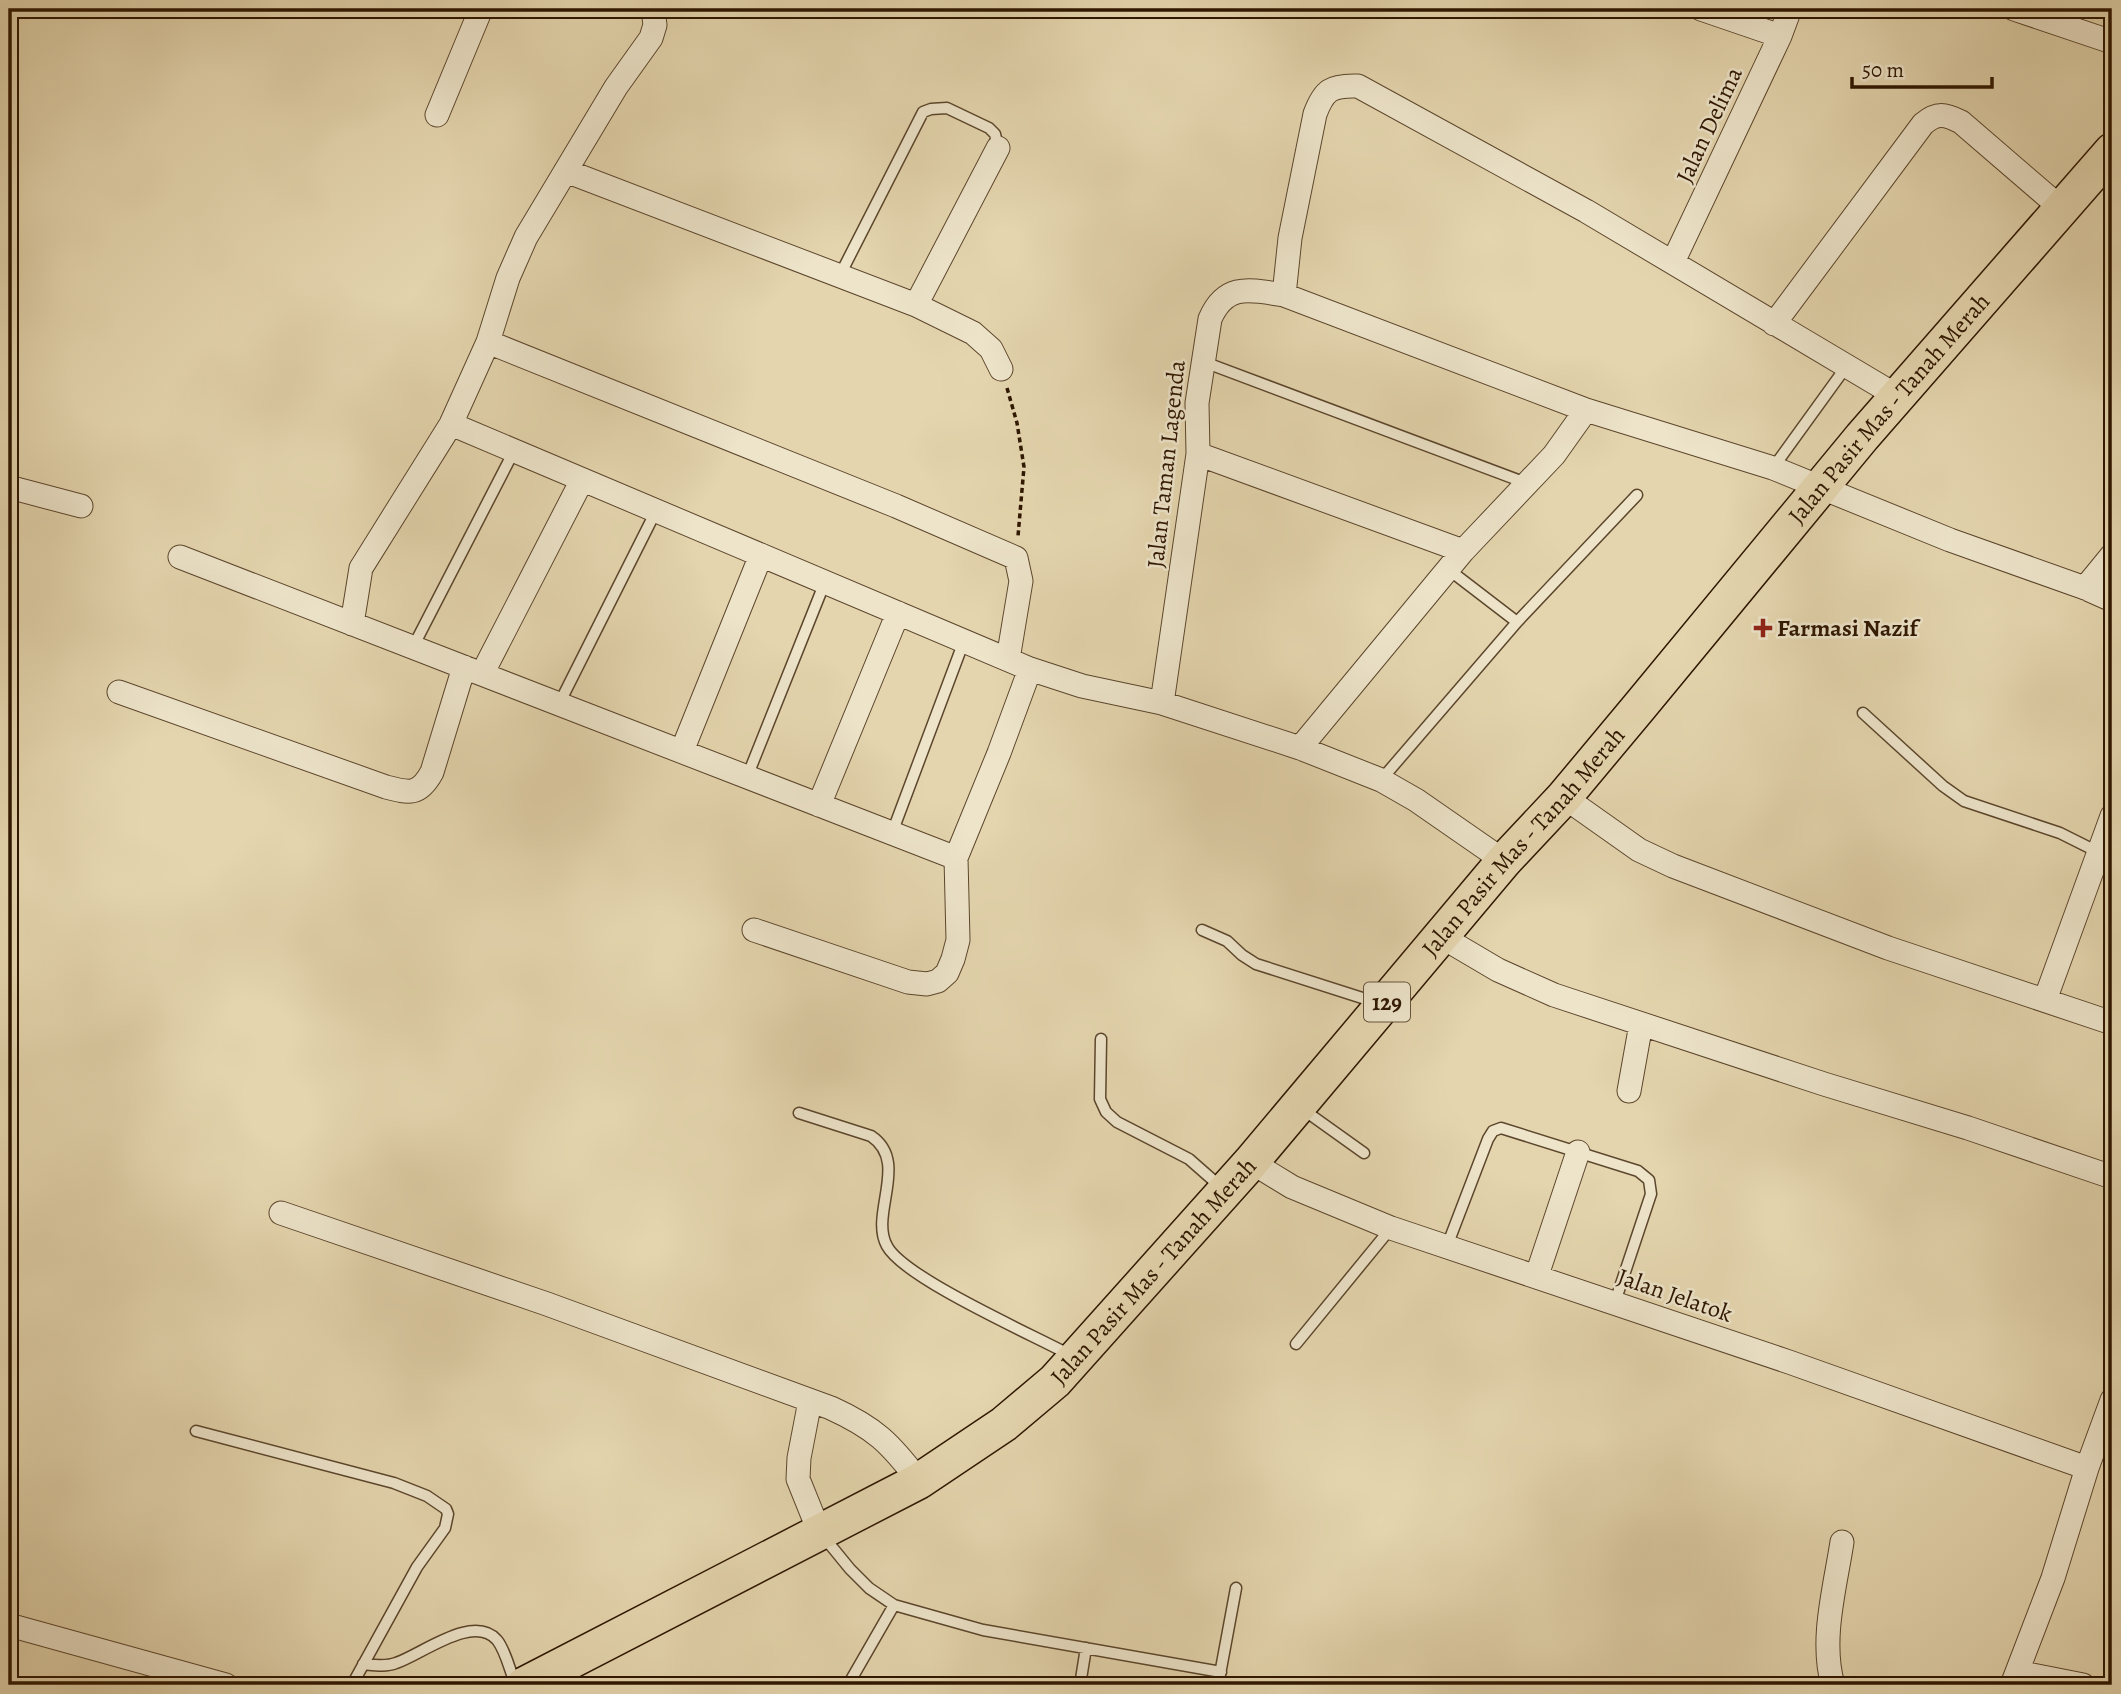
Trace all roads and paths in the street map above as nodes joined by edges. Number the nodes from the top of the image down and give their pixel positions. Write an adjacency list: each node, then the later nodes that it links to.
1 (481, 9): 8 (street)
2 (653, 9): 11 (street)
3 (1790, 9): 6 (street, Jalan Delima)
4 (2014, 9): 7 (street)
5 (1714, 11): 6 (street)
6 (1780, 37): 13 (street, Jalan Delima)
7 (2112, 42)
8 (437, 115)
9 (998, 148): 14 (lane); 16 (street)
10 (2108, 164): 12 (main road, Jalan Pasir Mas - Tanah Merah / 129)
11 (566, 171): 14 (street); 18 (street)
12 (2062, 209): 17 (street); 22 (main road, Jalan Pasir Mas - Tanah Merah / 129)
13 (1673, 262): 15 (street); 17 (street)
14 (840, 275): 16 (street)
15 (1284, 295): 19 (street, Jalan Taman Lagenda); 23 (street, Jalan Taman Lagenda)
16 (916, 305): 21 (street)
17 (1774, 324): 20 (street)
18 (488, 342): 24 (street); 39 (street)
19 (1204, 362): 26 (street, Jalan Taman Lagenda); 29 (lane)
20 (1846, 367): 22 (street); 27 (lane)
21 (1001, 369): 39 (path)
22 (1897, 396): 31 (main road, Jalan Pasir Mas - Tanah Merah / 129)
23 (1586, 410): 27 (street, Jalan Taman Lagenda); 29 (street)
24 (451, 424): 25 (street); 46 (street)
25 (514, 451): 28 (street); 48 (lane)
26 (1198, 454): 35 (street); 53 (street, Jalan Taman Lagenda)
27 (1773, 468): 31 (street, Jalan Taman Lagenda)
28 (582, 480): 34 (street); 51 (street)
29 (1526, 484): 35 (street)
30 (9, 487): 33 (street)
31 (1818, 488): 42 (street, Jalan Taman Lagenda); 60 (main road, Jalan Pasir Mas - Tanah Merah / 129)
32 (1637, 495): 45 (lane)
33 (81, 506)
34 (656, 511): 36 (street); 54 (lane)
35 (1462, 551): 40 (street)
36 (761, 555): 41 (street); 57 (street)
37 (2112, 555): 42 (street)
38 (180, 557): 46 (street)
39 (1016, 558): 49 (street)
40 (1448, 569): 45 (lane); 56 (street)
41 (825, 582): 44 (street); 58 (lane)
42 (2085, 588): 43 (street, Jalan Taman Lagenda)
43 (2112, 600)
44 (898, 613): 47 (street); 61 (street)
45 (1517, 622): 59 (lane)
46 (352, 624): 48 (street)
47 (964, 641): 49 (street); 63 (lane)
48 (413, 648): 51 (street)
49 (1008, 659): 50 (street)
50 (1030, 669): 53 (street); 65 (street)
51 (473, 671): 52 (street); 54 (street)
52 (119, 691)
53 (1162, 703): 56 (street)
54 (559, 704): 57 (street)
55 (1863, 713): 64 (lane)
56 (1300, 748): 59 (street)
57 (681, 751): 58 (street)
58 (747, 777): 61 (street)
59 (1381, 780): 66 (street)
60 (1564, 797): 66 (main road, Jalan Pasir Mas - Tanah Merah / 129); 70 (street)
61 (819, 805): 63 (street)
62 (2112, 816): 64 (street)
63 (892, 833): 65 (street)
64 (2100, 853): 70 (street)
65 (956, 858): 67 (street)
66 (1504, 861): 69 (main road, Jalan Pasir Mas - Tanah Merah / 129)
67 (754, 930)
68 (1202, 930): 71 (lane)
69 (1442, 937): 71 (main road, Jalan Pasir Mas - Tanah Merah / 129); 73 (street)
70 (2045, 1000): 72 (street)
71 (1385, 1005): 76 (main road, Jalan Pasir Mas - Tanah Merah / 129)
72 (2112, 1023)
73 (1641, 1024): 75 (street); 81 (street)
74 (1101, 1039): 82 (lane)
75 (1629, 1091)
76 (1299, 1106): 79 (lane); 80 (main road, Jalan Pasir Mas - Tanah Merah / 129)
77 (799, 1113): 89 (lane)
78 (1578, 1152): 85 (lane); 86 (street); 87 (lane)
79 (1364, 1153)
80 (1251, 1162): 82 (main road, Jalan Pasir Mas - Tanah Merah / 129); 84 (street, Jalan Jelatok)
81 (2112, 1177)
82 (1225, 1191): 89 (main road, Jalan Pasir Mas - Tanah Merah / 129)
83 (281, 1213): 91 (street)
84 (1391, 1228): 85 (street, Jalan Jelatok); 88 (lane)
85 (1447, 1246): 86 (street, Jalan Jelatok)
86 (1537, 1276): 87 (street, Jalan Jelatok)
87 (1615, 1303): 93 (street, Jalan Jelatok)
88 (1296, 1344)
89 (1076, 1358): 94 (main road, Jalan Pasir Mas - Tanah Merah / 129)
90 (2112, 1400): 93 (street)
91 (810, 1401): 94 (street); 95 (street)
92 (196, 1432): 101 (lane)
93 (2087, 1468): 103 (street)
94 (919, 1481): 95 (main road, Jalan Pasir Mas - Tanah Merah / 129)
95 (819, 1531): 98 (lane); 107 (main road, Jalan Pasir Mas - Tanah Merah / 129)
96 (1842, 1542): 111 (street)
97 (1236, 1588): 102 (lane)
98 (894, 1605): 100 (lane); 108 (lane)
99 (9, 1625): 104 (street)
100 (1086, 1648): 102 (lane); 109 (lane)
101 (363, 1664): 105 (lane); 106 (lane)
102 (1221, 1672): 110 (lane)
103 (2015, 1679): 112 (street)
104 (226, 1685)
105 (352, 1685)
106 (516, 1685)
107 (524, 1685)
108 (848, 1685)
109 (1080, 1685)
110 (1219, 1685)
111 (1833, 1685)
112 (2083, 1685)

